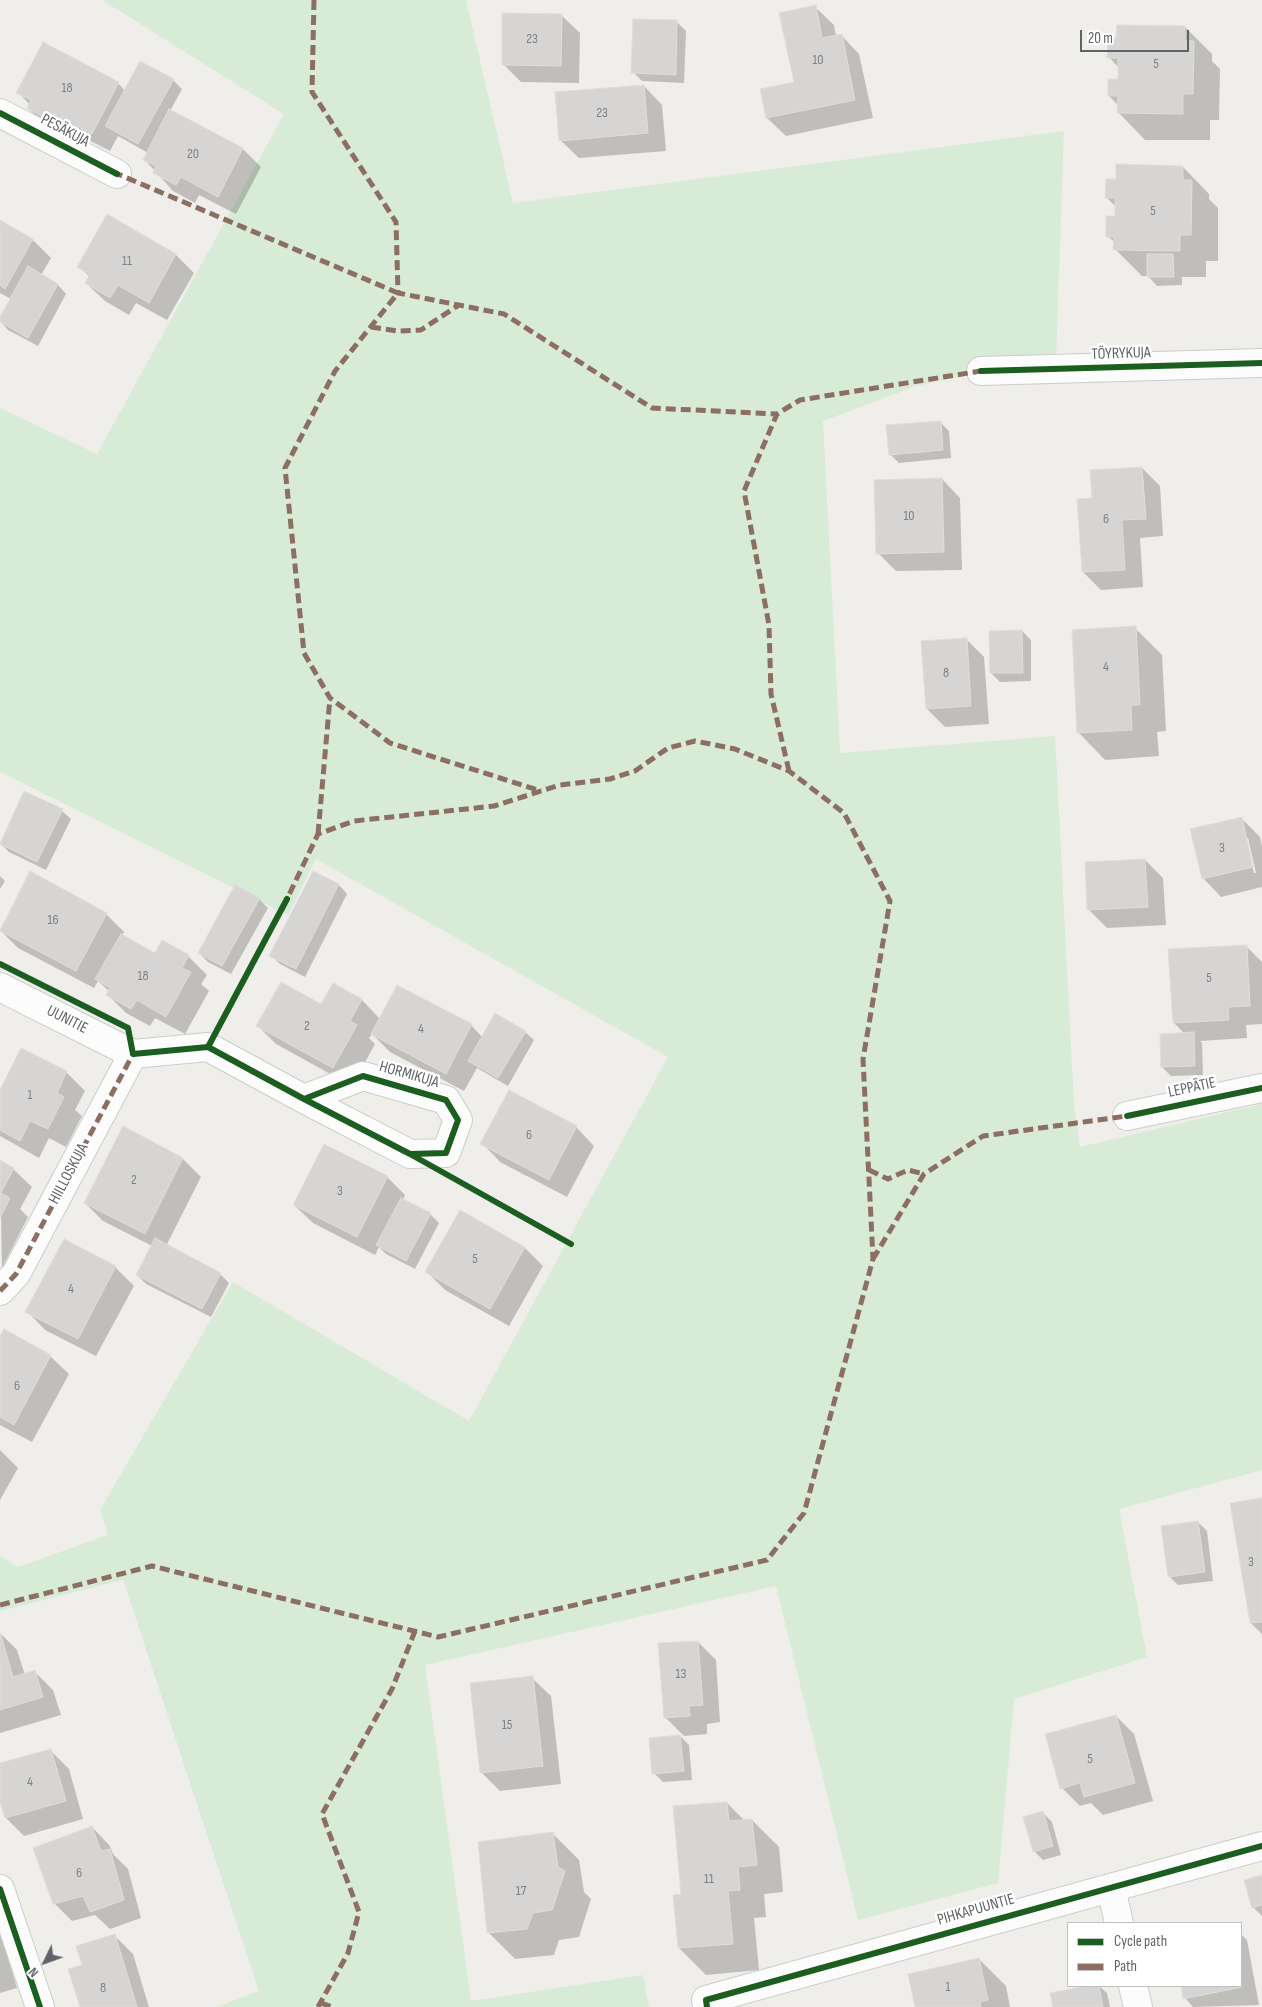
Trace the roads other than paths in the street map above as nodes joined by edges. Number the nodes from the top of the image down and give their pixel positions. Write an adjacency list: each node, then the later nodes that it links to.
1 (0, 113): 2 (street, PESÄKUJA)
2 (117, 174)
3 (1262, 363): 4 (street, TÖYRYKUJA)
4 (981, 371)
5 (0, 987): 6 (street, UUNITIE)
6 (133, 1054): 8 (street, HORMIKUJA); 10 (street, HIILLOSKUJA)
7 (1262, 1088): 9 (street, LEPPÄTIE)
8 (304, 1099): 8 (street, HORMIKUJA)
9 (1127, 1116)
10 (0, 1291)
11 (1262, 1846): 12 (street, PIHKAPUUNTIE)
12 (1111, 1888): 14 (street); 16 (street, PIHKAPUUNTIE)
13 (0, 1889): 17 (street)
14 (1119, 1922)
15 (1133, 1987): 18 (street)
16 (699, 2005)
17 (40, 2007)
18 (1138, 2007)

